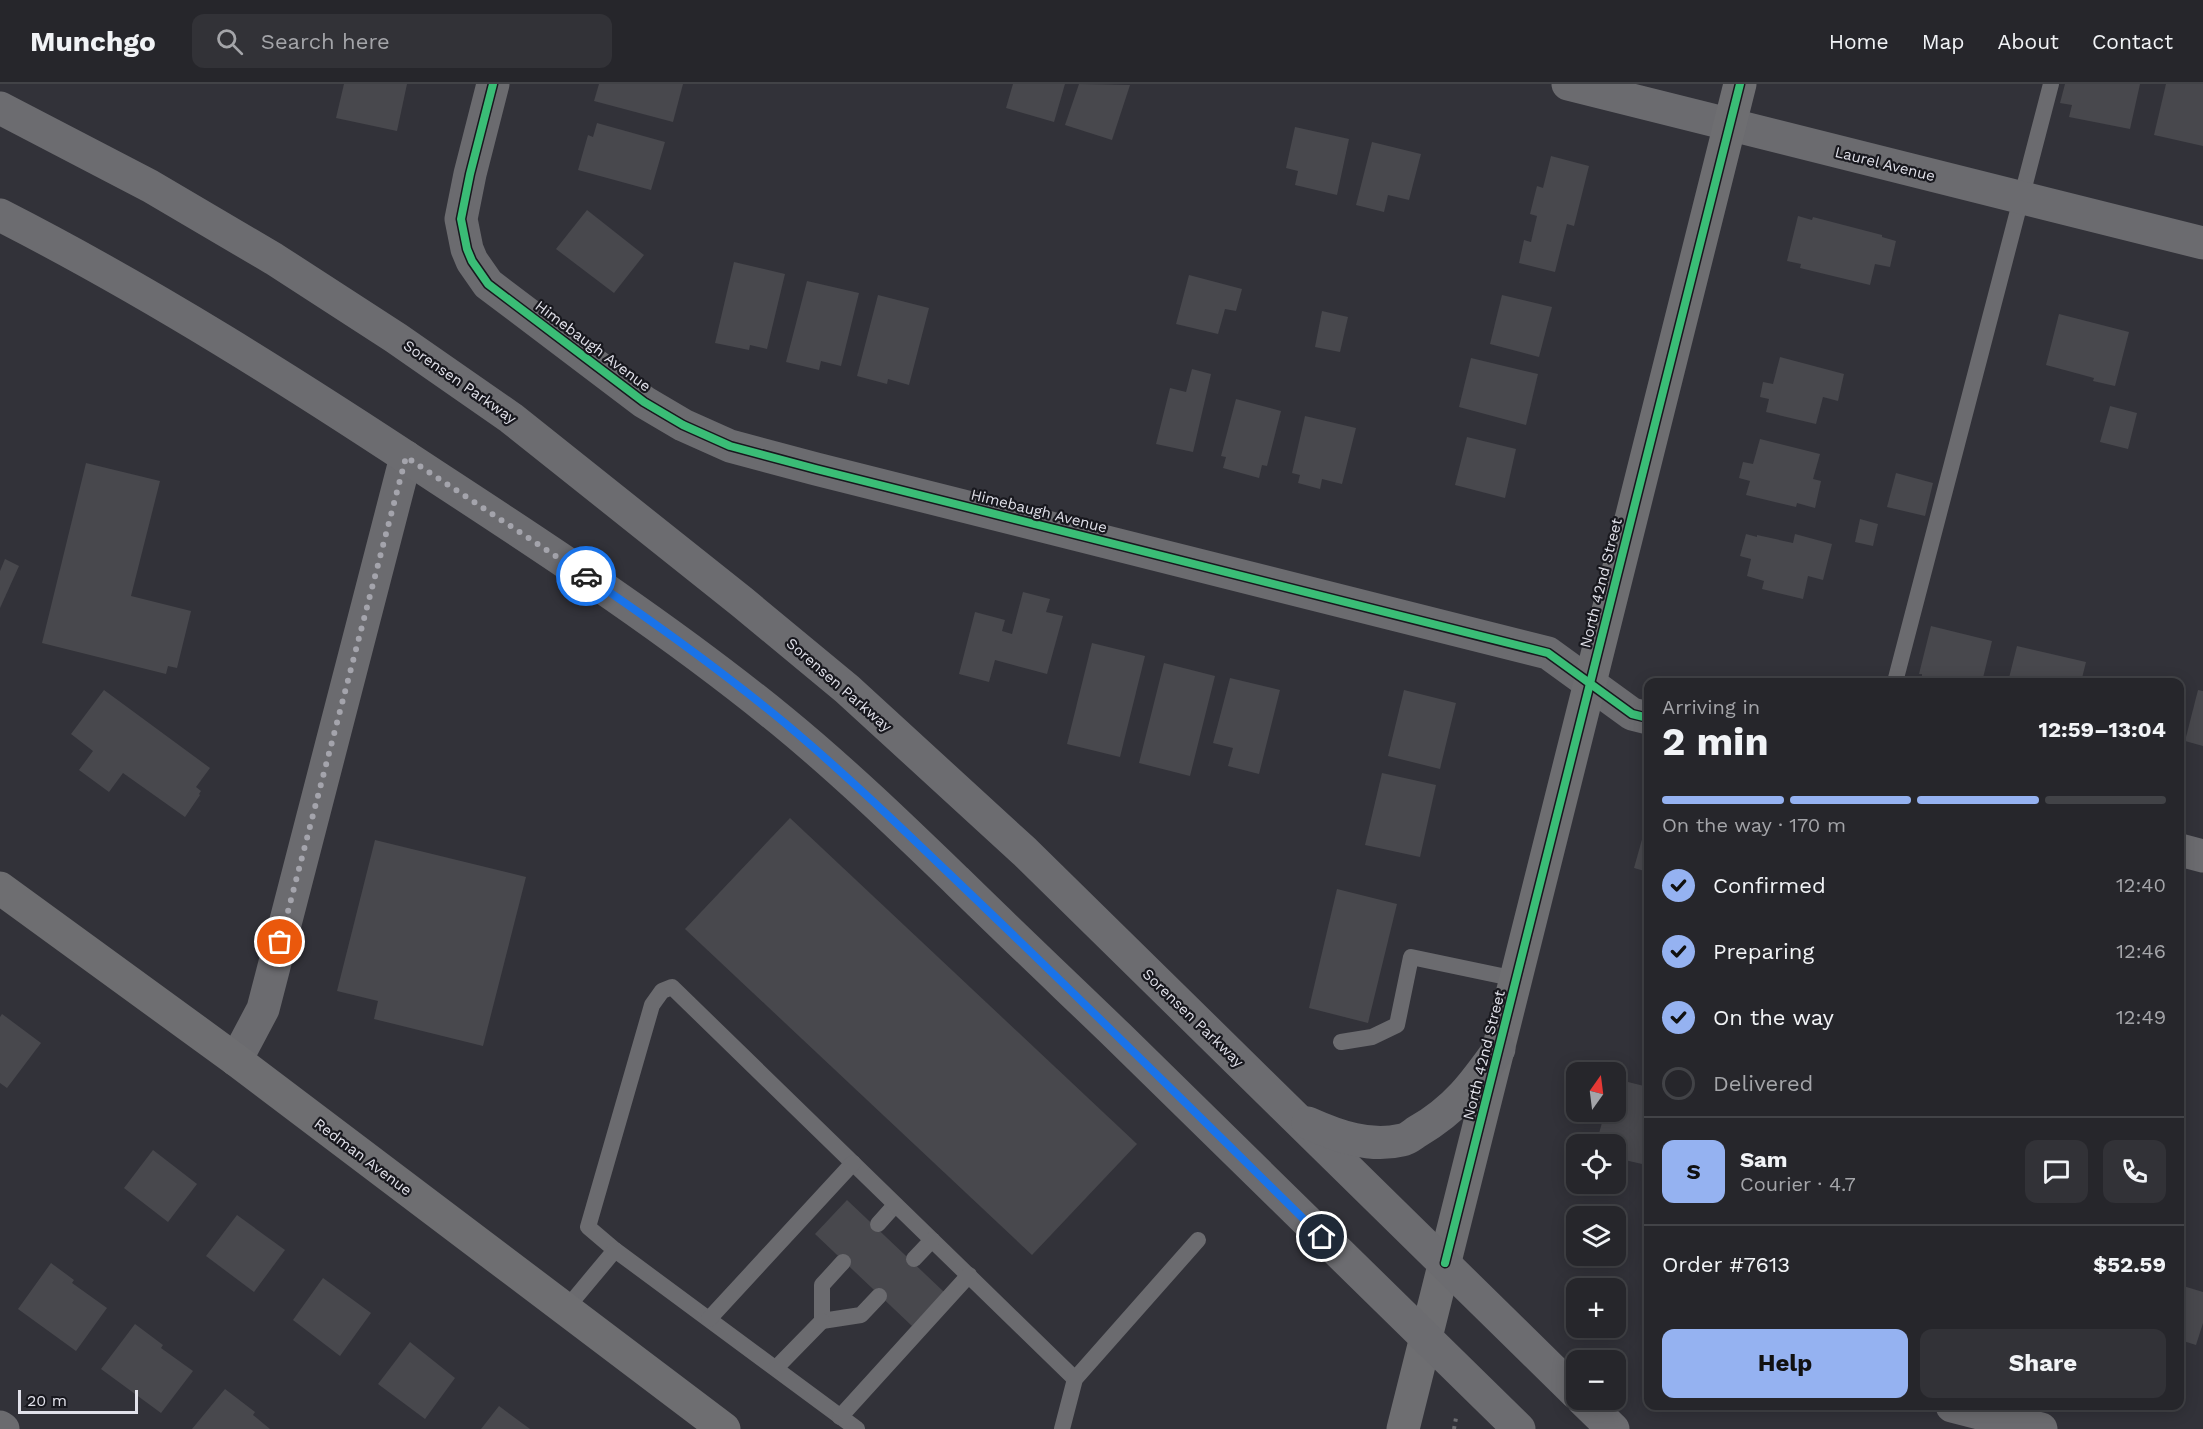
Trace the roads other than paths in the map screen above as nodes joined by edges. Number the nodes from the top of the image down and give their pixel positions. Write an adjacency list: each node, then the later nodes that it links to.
1 (493, 84): 12 (street, Himebaugh Avenue)
2 (1568, 84): 6 (street, Laurel Avenue)
3 (1740, 84): 6 (street, North 42nd Street)
4 (2051, 84): 7 (lane)
5 (0, 108): 21 (main road, Sorensen Parkway)
6 (1729, 125): 7 (street, Laurel Avenue); 12 (street, North 42nd Street)
7 (2022, 198): 9 (street, Laurel Avenue); 11 (lane)
8 (0, 215): 10 (main road)
9 (2203, 243)
10 (406, 457): 20 (street); 36 (main road)
11 (1896, 678)
12 (1590, 683): 13 (street, Himebaugh Avenue); 17 (street, North 42nd Street)
13 (1644, 717)
14 (2184, 851): 15 (street)
15 (2203, 856)
16 (0, 888): 20 (street, Redman Avenue)
17 (1516, 979): 18 (lane); 19 (street, North 42nd Street)
18 (1341, 1042)
19 (1499, 1049): 21 (main road); 30 (street, North 42nd Street)
20 (236, 1060): 33 (street, Redman Avenue)
21 (1293, 1116): 30 (main road, Sorensen Parkway)
22 (853, 1163): 23 (lane); 27 (lane); 34 (lane)
23 (895, 1205): 24 (lane); 25 (lane)
24 (878, 1224)
25 (932, 1240): 28 (lane); 31 (lane)
26 (1198, 1240): 38 (lane)
27 (615, 1250): 33 (lane); 34 (lane)
28 (914, 1259)
29 (843, 1262): 35 (lane)
30 (1445, 1263): 36 (street, North 42nd Street); 39 (main road, Sorensen Parkway)
31 (969, 1275): 38 (lane); 42 (lane)
32 (879, 1296): 35 (lane)
33 (565, 1310): 43 (street, Redman Avenue)
34 (709, 1319): 37 (lane)
35 (822, 1321): 37 (lane)
36 (1426, 1336): 46 (street, North 42nd Street); 47 (main road)
37 (776, 1368): 42 (lane)
38 (1075, 1379): 45 (lane)
39 (1566, 1383)
40 (1593, 1410): 48 (main road)
41 (1967, 1410): 49 (street)
42 (840, 1417): 44 (lane)
43 (724, 1429)
44 (857, 1429)
45 (1062, 1429)
46 (1403, 1429)
47 (1519, 1429)
48 (1613, 1429)
49 (2041, 1429)

